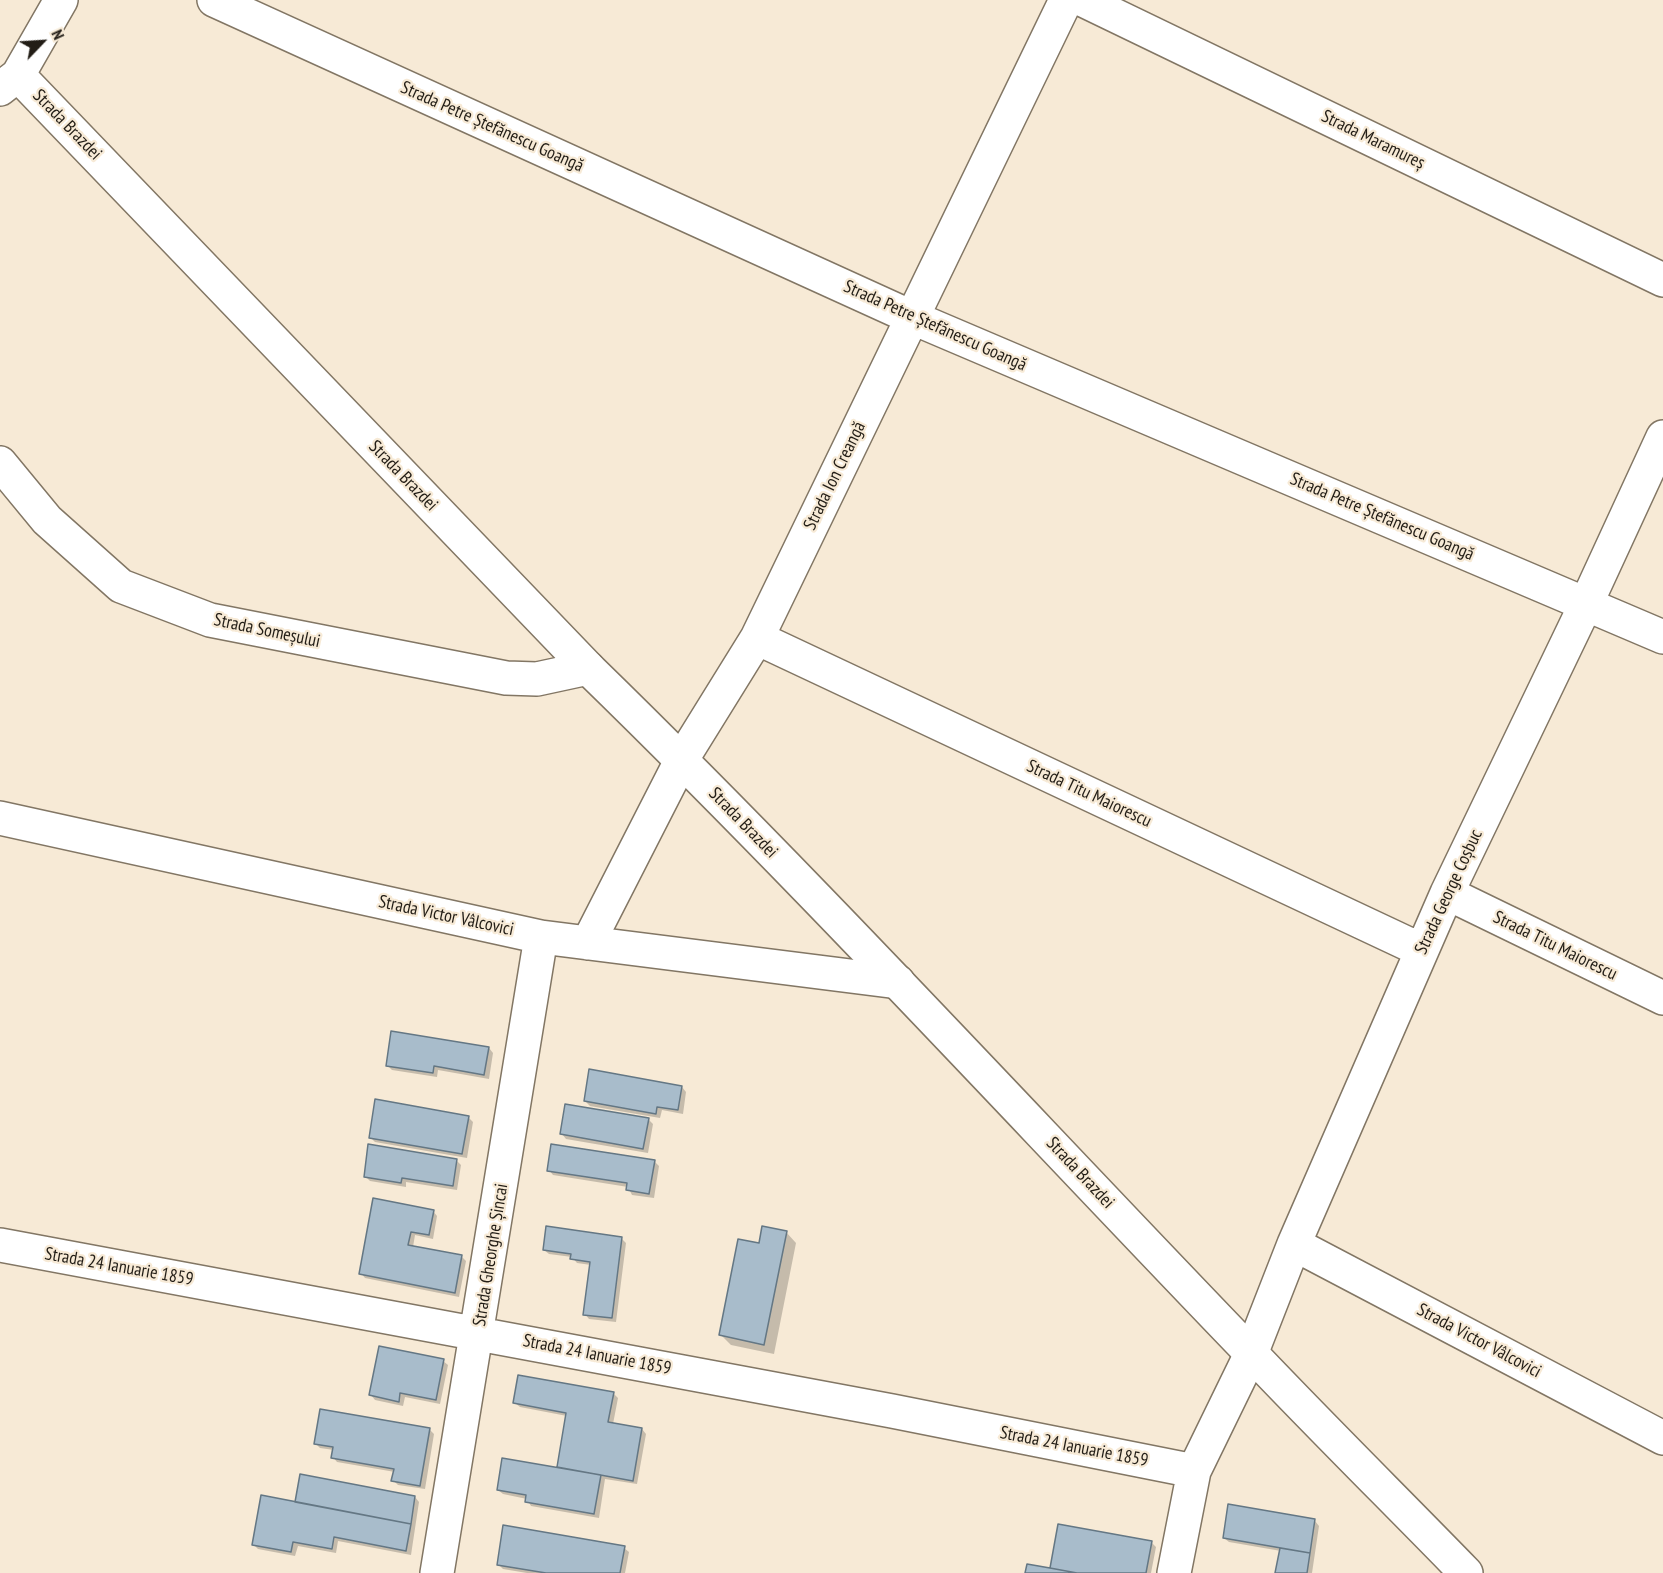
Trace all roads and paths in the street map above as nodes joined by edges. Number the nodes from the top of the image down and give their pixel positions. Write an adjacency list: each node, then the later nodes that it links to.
1 (61, 0): 5 (street, Strada Brazdei)
2 (214, 0): 7 (street, Strada Petre Ștefănescu Goangă)
3 (1066, 0): 7 (street, Strada Ion Creangă)
4 (1083, 0): 6 (street, Strada Maramureș)
5 (9, 82): 13 (street, Strada Brazdei)
6 (1663, 280)
7 (911, 317): 10 (street, Strada Petre Ștefănescu Goangă); 12 (street, Strada Ion Creangă)
8 (1663, 437): 10 (street, Strada George Coșbuc)
9 (0, 463): 13 (street, Strada Someșului)
10 (1586, 604): 11 (street, Strada Petre Ștefănescu Goangă); 16 (street, Strada George Coșbuc)
11 (1663, 636)
12 (757, 639): 14 (street, Strada Ion Creangă); 19 (street, Strada Titu Maiorescu)
13 (588, 668): 14 (street, Strada Brazdei)
14 (682, 759): 18 (street, Strada Ion Creangă); 20 (street, Strada Brazdei)
15 (0, 818): 17 (street, Strada Victor Vâlcovici)
16 (1447, 893): 19 (street, Strada George Coșbuc); 21 (street, Strada Titu Maiorescu)
17 (541, 937): 18 (street, Strada Victor Vâlcovici); 24 (street, Strada Gheorghe Șincai)
18 (588, 943): 20 (street, Strada Victor Vâlcovici)
19 (1421, 950): 22 (street, Strada George Coșbuc)
20 (898, 982): 25 (street, Strada Brazdei)
21 (1663, 998)
22 (1294, 1244): 25 (street, Strada George Coșbuc); 26 (street, Strada Victor Vâlcovici)
23 (0, 1245): 24 (street, Strada 24 Ianuarie 1859)
24 (479, 1333): 27 (street, Strada 24 Ianuarie 1859); 28 (street, Strada Gheorghe Șincai)
25 (1251, 1354): 27 (street, Strada George Coșbuc); 30 (street, Strada Brazdei)
26 (1663, 1438)
27 (1194, 1472): 29 (street, Strada George Coșbuc)
28 (437, 1573)
29 (1174, 1573)
30 (1466, 1573)

